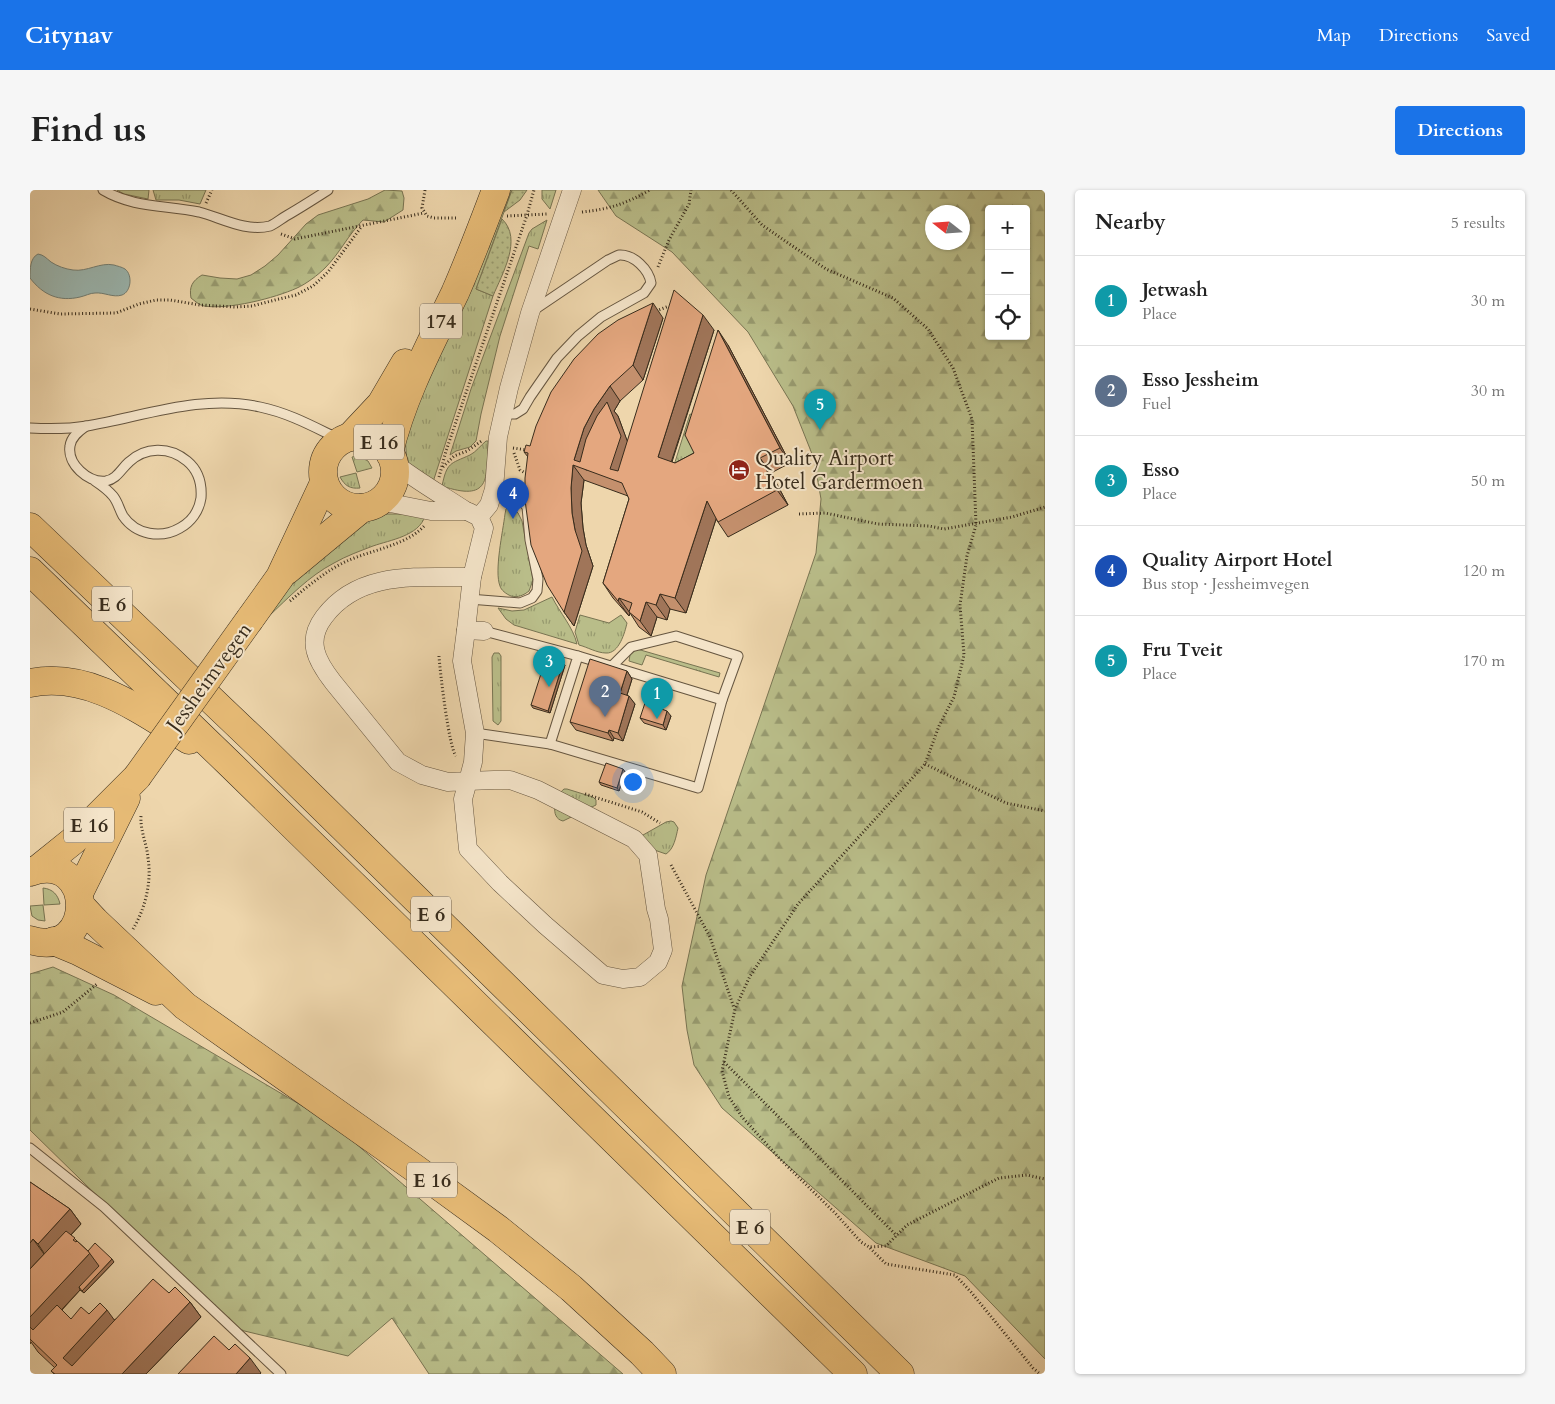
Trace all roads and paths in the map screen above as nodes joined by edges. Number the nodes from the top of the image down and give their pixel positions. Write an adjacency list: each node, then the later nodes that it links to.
1 (103, 190): 17 (lane)
2 (328, 190): 17 (lane)
3 (425, 190): 12 (path)
4 (482, 190): 28 (main road, 174)
5 (496, 190): 30 (main road, 174)
6 (534, 190): 14 (path)
7 (572, 190): 22 (street)
8 (650, 190): 11 (path)
9 (691, 190): 19 (path)
10 (731, 190): 42 (path)
11 (582, 212)
12 (424, 213): 16 (path); 18 (path)
13 (547, 214): 14 (path)
14 (527, 215): 15 (path); 31 (path)
15 (504, 216)
16 (456, 218)
17 (271, 226): 18 (path)
18 (362, 226): 21 (path)
19 (651, 283): 22 (lane); 24 (lane)
20 (670, 306): 23 (path)
21 (30, 309)
22 (530, 313): 24 (street)
23 (651, 314)
24 (503, 414): 36 (street)
25 (86, 426): 26 (lane); 28 (lane); 33 (lane)
26 (30, 428)
27 (489, 437): 31 (path)
28 (346, 438): 30 (main road, E 16); 34 (main road, E 16)
29 (534, 451): 32 (path)
30 (392, 458): 37 (main road, E 16); 39 (street)
31 (441, 470): 35 (path)
32 (536, 477)
33 (96, 481): 33 (lane)
34 (324, 483): 37 (main road); 45 (main road, Jessheimvegen / E 16)
35 (437, 486)
36 (494, 490): 39 (street); 47 (lane)
37 (371, 505): 39 (street); 45 (main road, Jessheimvegen / E 16)
38 (1045, 507): 42 (path)
39 (472, 514): 46 (street)
40 (799, 514): 42 (path)
41 (427, 522): 48 (path)
42 (976, 525): 59 (path)
43 (30, 527): 84 (main road, E 6)
44 (30, 571): 60 (main road, E 6)
45 (280, 577): 61 (main road, Jessheimvegen / E 16, bridge)
46 (472, 577): 47 (street); 62 (street)
47 (470, 598): 49 (street)
48 (290, 602)
49 (466, 630): 50 (street); 56 (street)
50 (484, 631): 52 (lane)
51 (438, 656): 58 (path)
52 (578, 656): 53 (lane); 57 (lane)
53 (612, 666): 55 (lane); 55 (lane)
54 (30, 683): 60 (main road, E 6)
55 (722, 700): 57 (lane)
56 (475, 733): 57 (lane); 58 (street)
57 (550, 744)
58 (473, 762): 62 (street)
59 (925, 764): 65 (path); 74 (path)
60 (232, 766): 83 (main road, E 6)
61 (137, 778): 68 (main road, Jessheimvegen / E 16); 69 (main road, Jessheimvegen / E 16)
62 (468, 781): 62 (street)
63 (577, 791): 66 (path)
64 (142, 809): 70 (path)
65 (1045, 811)
66 (660, 823)
67 (671, 864): 74 (path)
68 (34, 870): 69 (main road, E 16)
69 (80, 899): 71 (main road, E 16); 73 (main road, E 16)
70 (130, 934)
71 (42, 940): 73 (main road, E 16)
72 (99, 982): 75 (path)
73 (185, 1006): 82 (main road, E 16)
74 (735, 1009): 76 (path)
75 (30, 1024)
76 (724, 1061): 79 (path); 80 (path)
77 (30, 1148): 81 (lane)
78 (1045, 1179): 79 (path)
79 (896, 1236): 80 (path)
80 (869, 1247): 85 (path)
81 (281, 1374)
82 (662, 1374)
83 (853, 1374)
84 (900, 1374)
85 (1040, 1374)

